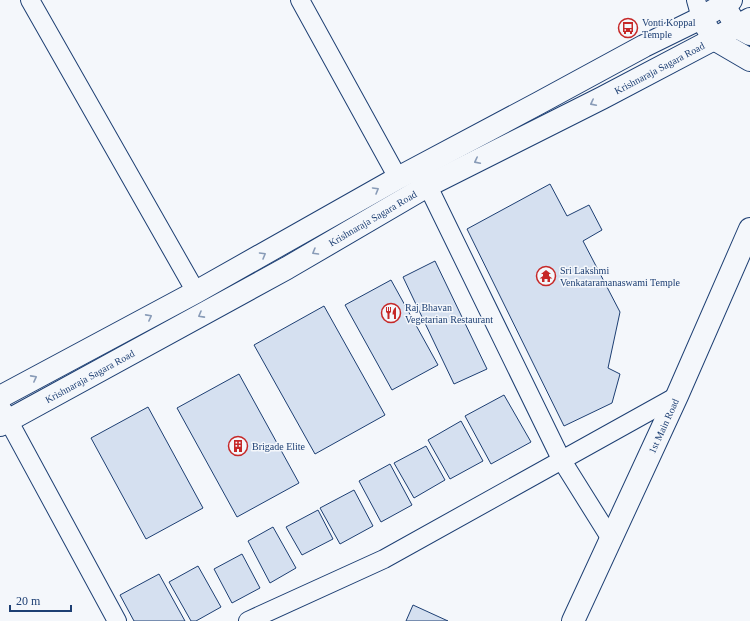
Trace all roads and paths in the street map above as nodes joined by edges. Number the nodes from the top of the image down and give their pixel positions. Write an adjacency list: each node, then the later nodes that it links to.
1 (30, 0): 11 (street)
2 (300, 0): 9 (street)
3 (724, 1): 4 (main road, Krishnaraja Sagara Road); 5 (main road)
4 (699, 9): 6 (main road); 8 (main road, Krishnaraja Sagara Road)
5 (746, 27): 6 (main road, Krishnaraja Sagara Road)
6 (714, 39): 7 (main road); 8 (main road, Krishnaraja Sagara Road, one-way to 8)
7 (750, 60)
8 (424, 176): 9 (main road, Krishnaraja Sagara Road); 14 (main road, Krishnaraja Sagara Road, one-way to 14); 15 (street)
9 (398, 178): 11 (main road, Krishnaraja Sagara Road, one-way to 9)
10 (750, 229): 12 (main road, 1st Main Road)
11 (196, 292): 13 (main road, Krishnaraja Sagara Road, one-way to 11)
12 (677, 396): 15 (street); 16 (main road, 1st Main Road)
13 (0, 397)
14 (3, 417): 18 (street)
15 (561, 459): 16 (street); 17 (street)
16 (611, 540): 19 (main road, 1st Main Road)
17 (251, 620)
18 (117, 621)
19 (573, 621)

